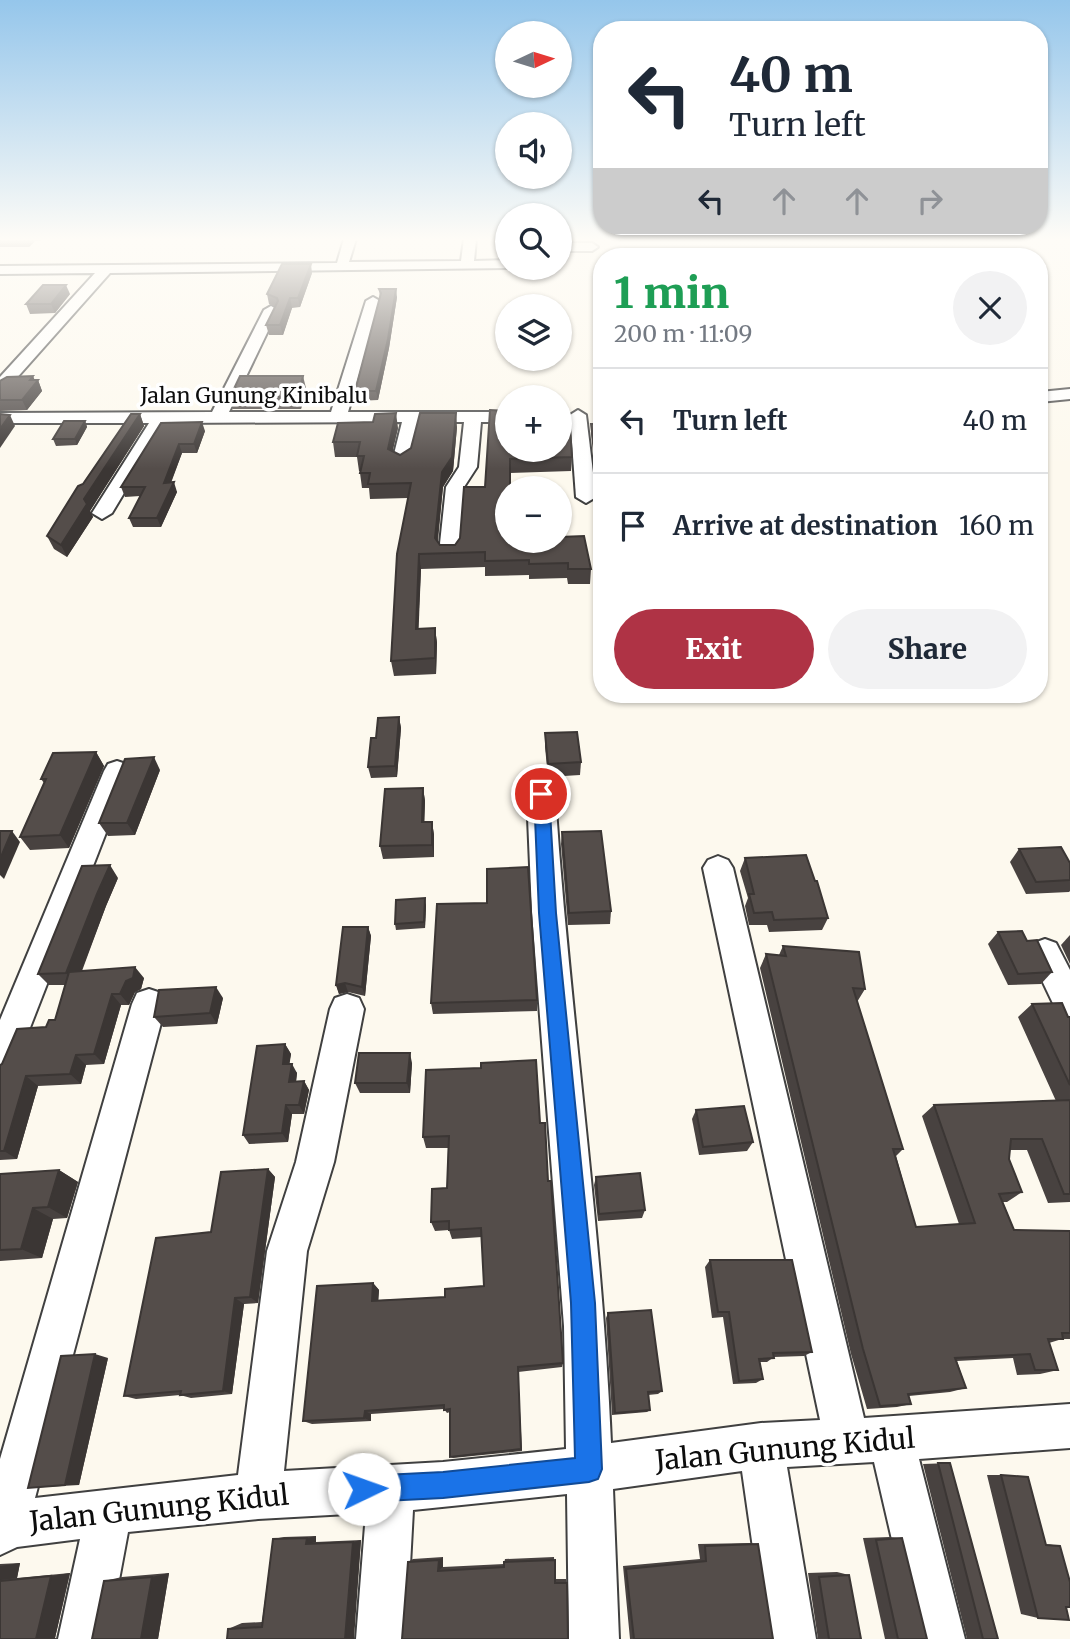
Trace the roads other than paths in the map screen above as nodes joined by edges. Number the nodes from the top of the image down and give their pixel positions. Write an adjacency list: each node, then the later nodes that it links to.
1 (69, 315): 4 (street)
2 (268, 315): 14 (street)
3 (369, 315): 11 (street)
4 (0, 387)
5 (1070, 394): 6 (street)
6 (1048, 396)
7 (576, 415): 18 (street)
8 (495, 416): 9 (street, Jalan Gunung Kinibalu)
9 (473, 417): 12 (street, Jalan Gunung Kinibalu); 20 (street)
10 (0, 418): 13 (street, Jalan Gunung Kinibalu)
11 (338, 418): 12 (street, Jalan Gunung Kinibalu); 14 (street, Jalan Gunung Kinibalu)
12 (412, 418): 17 (street)
13 (128, 419): 15 (street, Jalan Gunung Kinibalu); 16 (street)
14 (217, 419): 15 (street, Jalan Gunung Kinibalu)
15 (159, 420): 19 (street)
16 (114, 440)
17 (401, 462)
18 (586, 497)
19 (102, 513)
20 (449, 553)
21 (117, 771): 28 (street)
22 (541, 794): 32 (street)
23 (718, 868): 30 (street)
24 (1045, 953): 25 (street)
25 (1070, 1003)
26 (149, 1004): 36 (street)
27 (347, 1009): 34 (street)
28 (0, 1060)
29 (1070, 1426): 30 (street, Jalan Gunung Kidul)
30 (869, 1440): 31 (street, Jalan Gunung Kidul); 41 (street)
31 (761, 1446): 32 (street, Jalan Gunung Kidul); 40 (street)
32 (589, 1469): 33 (street, Jalan Gunung Kidul); 39 (street)
33 (391, 1487): 34 (street, Jalan Gunung Kidul); 38 (street)
34 (258, 1496): 35 (street, Jalan Gunung Kidul)
35 (109, 1511): 36 (street, Jalan Gunung Kidul); 37 (street)
36 (1, 1527)
37 (83, 1639)
38 (381, 1639)
39 (594, 1639)
40 (791, 1639)
41 (940, 1639)

